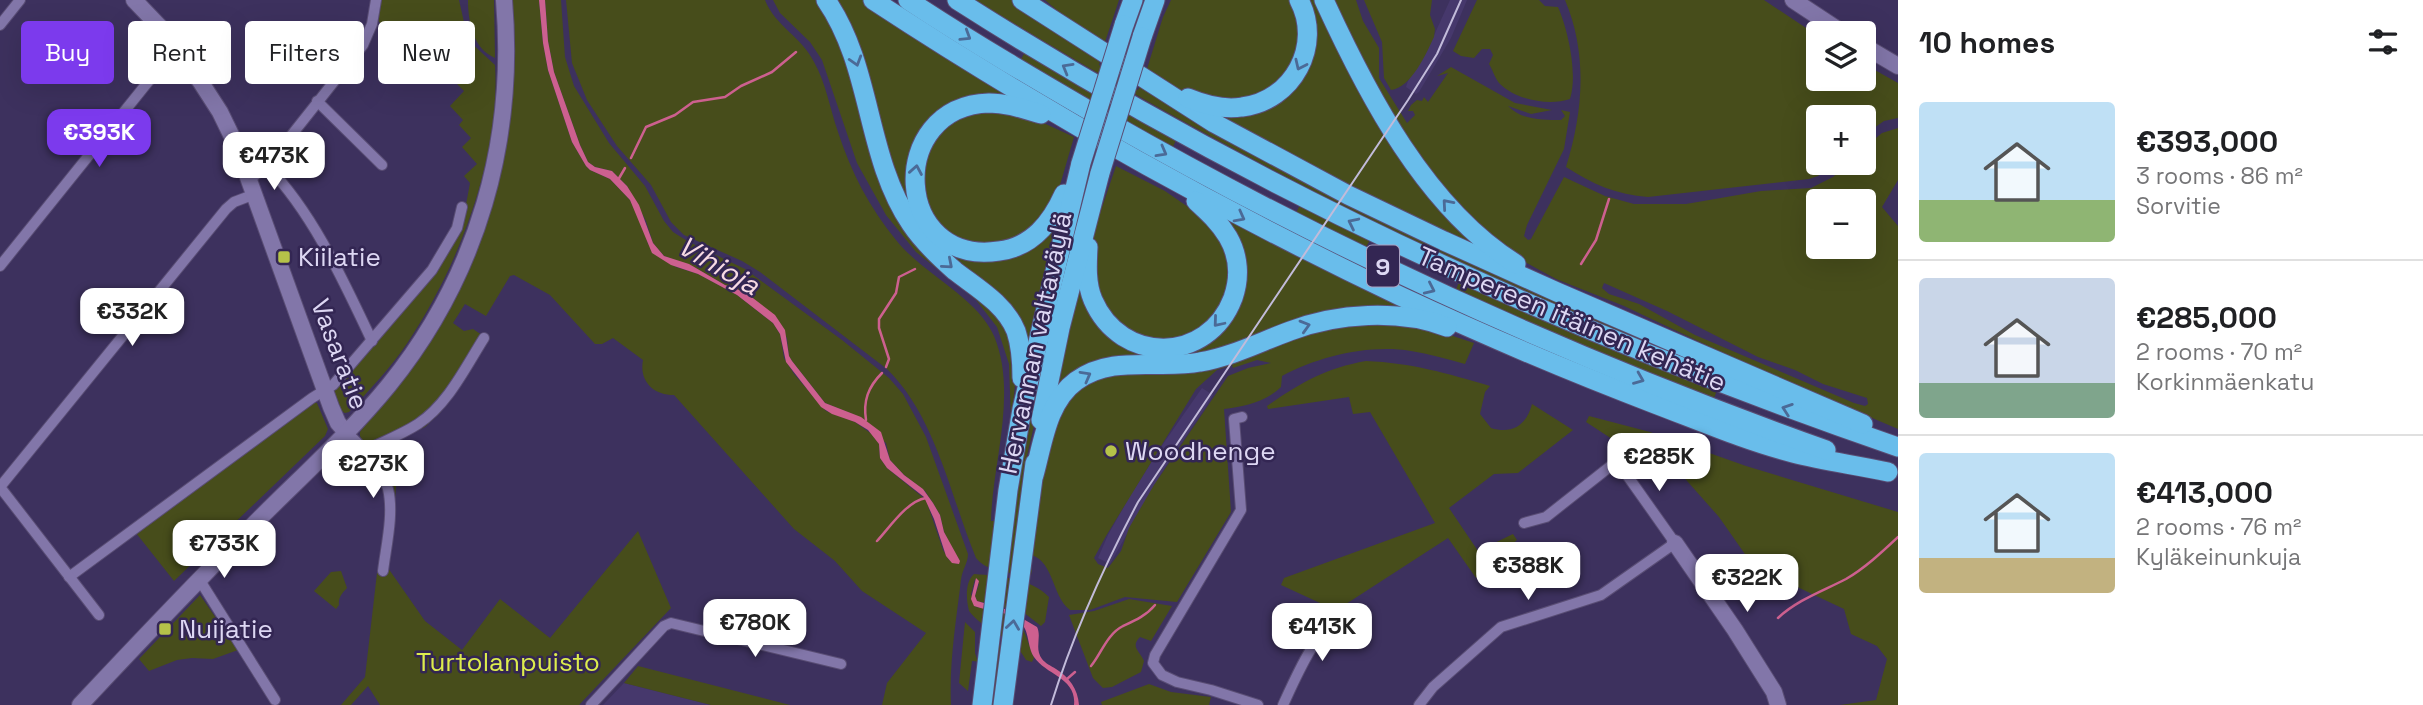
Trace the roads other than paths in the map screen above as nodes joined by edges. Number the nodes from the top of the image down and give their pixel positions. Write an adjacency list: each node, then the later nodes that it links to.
1 (20, 0): 20 (street)
2 (134, 0): 18 (main road, Vasaratie)
3 (376, 0): 29 (street)
4 (505, 0): 46 (main road)
5 (826, 0): 44 (highway, one-way to 44)
6 (873, 0): 30 (highway)
7 (908, 0): 50 (highway, Tampereen itäinen kehätie / 9, one-way to 50)
8 (957, 0): 48 (highway, Tampereen itäinen kehätie / 9, one-way to 8)
9 (1022, 0): 23 (highway)
10 (1038, 0): 23 (highway)
11 (1125, 0): 21 (highway)
12 (1133, 0): 21 (highway, Hervannan valtaväylä)
13 (1155, 0): 22 (highway, Hervannan valtaväylä)
14 (1165, 0): 22 (highway)
15 (1299, 0): 26 (highway, one-way to 26)
16 (1324, 0): 39 (highway, one-way to 16)
17 (1793, 0): 19 (main road)
18 (152, 21)
19 (1825, 21)
20 (0, 25)
21 (1124, 25): 31 (highway, Hervannan valtaväylä, bridge)
22 (1143, 34): 37 (highway, Hervannan valtaväylä, bridge)
23 (1089, 45): 26 (highway)
24 (1876, 53): 25 (main road)
25 (1898, 66)
26 (1148, 83): 39 (highway)
27 (146, 84): 38 (street)
28 (201, 84): 35 (main road, Vasaratie)
29 (317, 101): 32 (street); 33 (street)
30 (1073, 124): 31 (highway, one-way to 30); 34 (highway)
31 (1081, 163): 44 (highway, Hervannan valtaväylä)
32 (382, 165)
33 (267, 166): 35 (street); 41 (street)
34 (1178, 183): 37 (highway, one-way to 37); 42 (highway, one-way to 42)
35 (253, 187): 43 (main road, Vasaratie); 52 (street)
36 (462, 206): 41 (street)
37 (1087, 219): 51 (highway, Hervannan valtaväylä)
38 (0, 266)
39 (1558, 292): 47 (highway)
40 (484, 338): 49 (street)
41 (372, 341): 43 (street)
42 (1514, 348): 50 (highway); 51 (highway, one-way to 42)
43 (325, 390): 46 (main road, Vasaratie); 56 (street)
44 (1021, 409): 61 (highway, Hervannan valtaväylä)
45 (1242, 417): 66 (street)
46 (346, 432): 49 (street); 57 (main road)
47 (1898, 441)
48 (1898, 447)
49 (364, 451): 55 (street)
50 (1893, 473)
51 (1032, 484): 62 (highway, Hervannan valtaväylä, one-way to 51)
52 (0, 487): 56 (street)
53 (1524, 523): 54 (street)
54 (1675, 543): 68 (street); 69 (main road)
55 (383, 571)
56 (69, 577): 59 (street)
57 (199, 579): 63 (street); 64 (main road)
58 (1345, 609): 67 (street)
59 (99, 615)
60 (841, 664): 65 (street)
61 (982, 697)
62 (1003, 699)
63 (275, 700)
64 (80, 705)
65 (591, 705)
66 (1258, 705)
67 (1283, 705)
68 (1419, 705)
69 (1778, 705)

